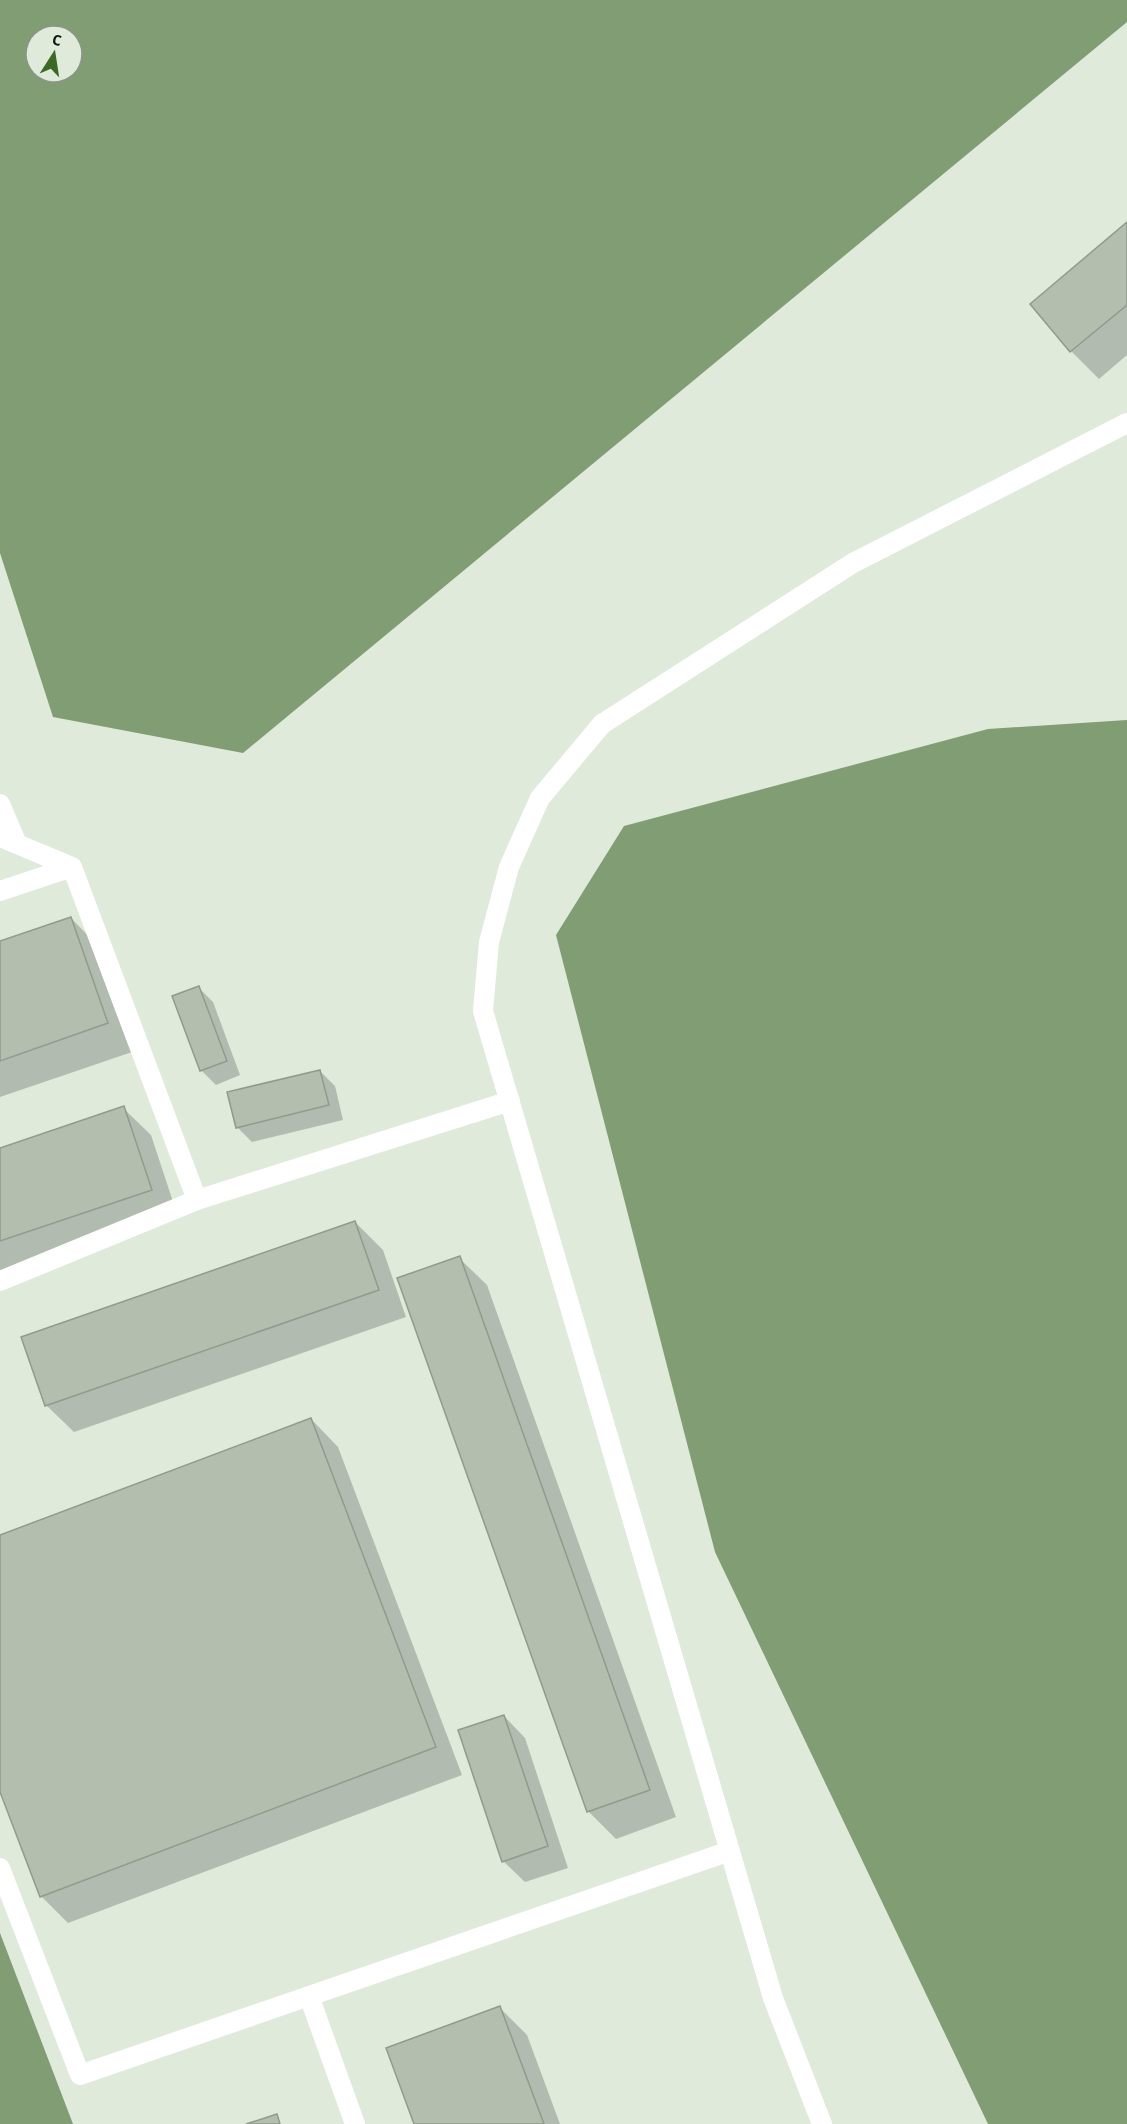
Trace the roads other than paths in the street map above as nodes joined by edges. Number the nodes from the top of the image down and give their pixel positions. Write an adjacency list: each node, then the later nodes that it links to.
1 (1127, 423): 6 (lane)
2 (0, 804): 3 (lane)
3 (8, 841): 4 (lane)
4 (72, 867): 5 (lane); 7 (lane)
5 (0, 891)
6 (510, 1101): 7 (lane); 9 (lane)
7 (197, 1200): 8 (lane)
8 (0, 1281)
9 (730, 1851): 11 (lane); 13 (lane)
10 (0, 1868): 11 (lane)
11 (309, 1996): 12 (lane)
12 (355, 2124)
13 (822, 2124)

